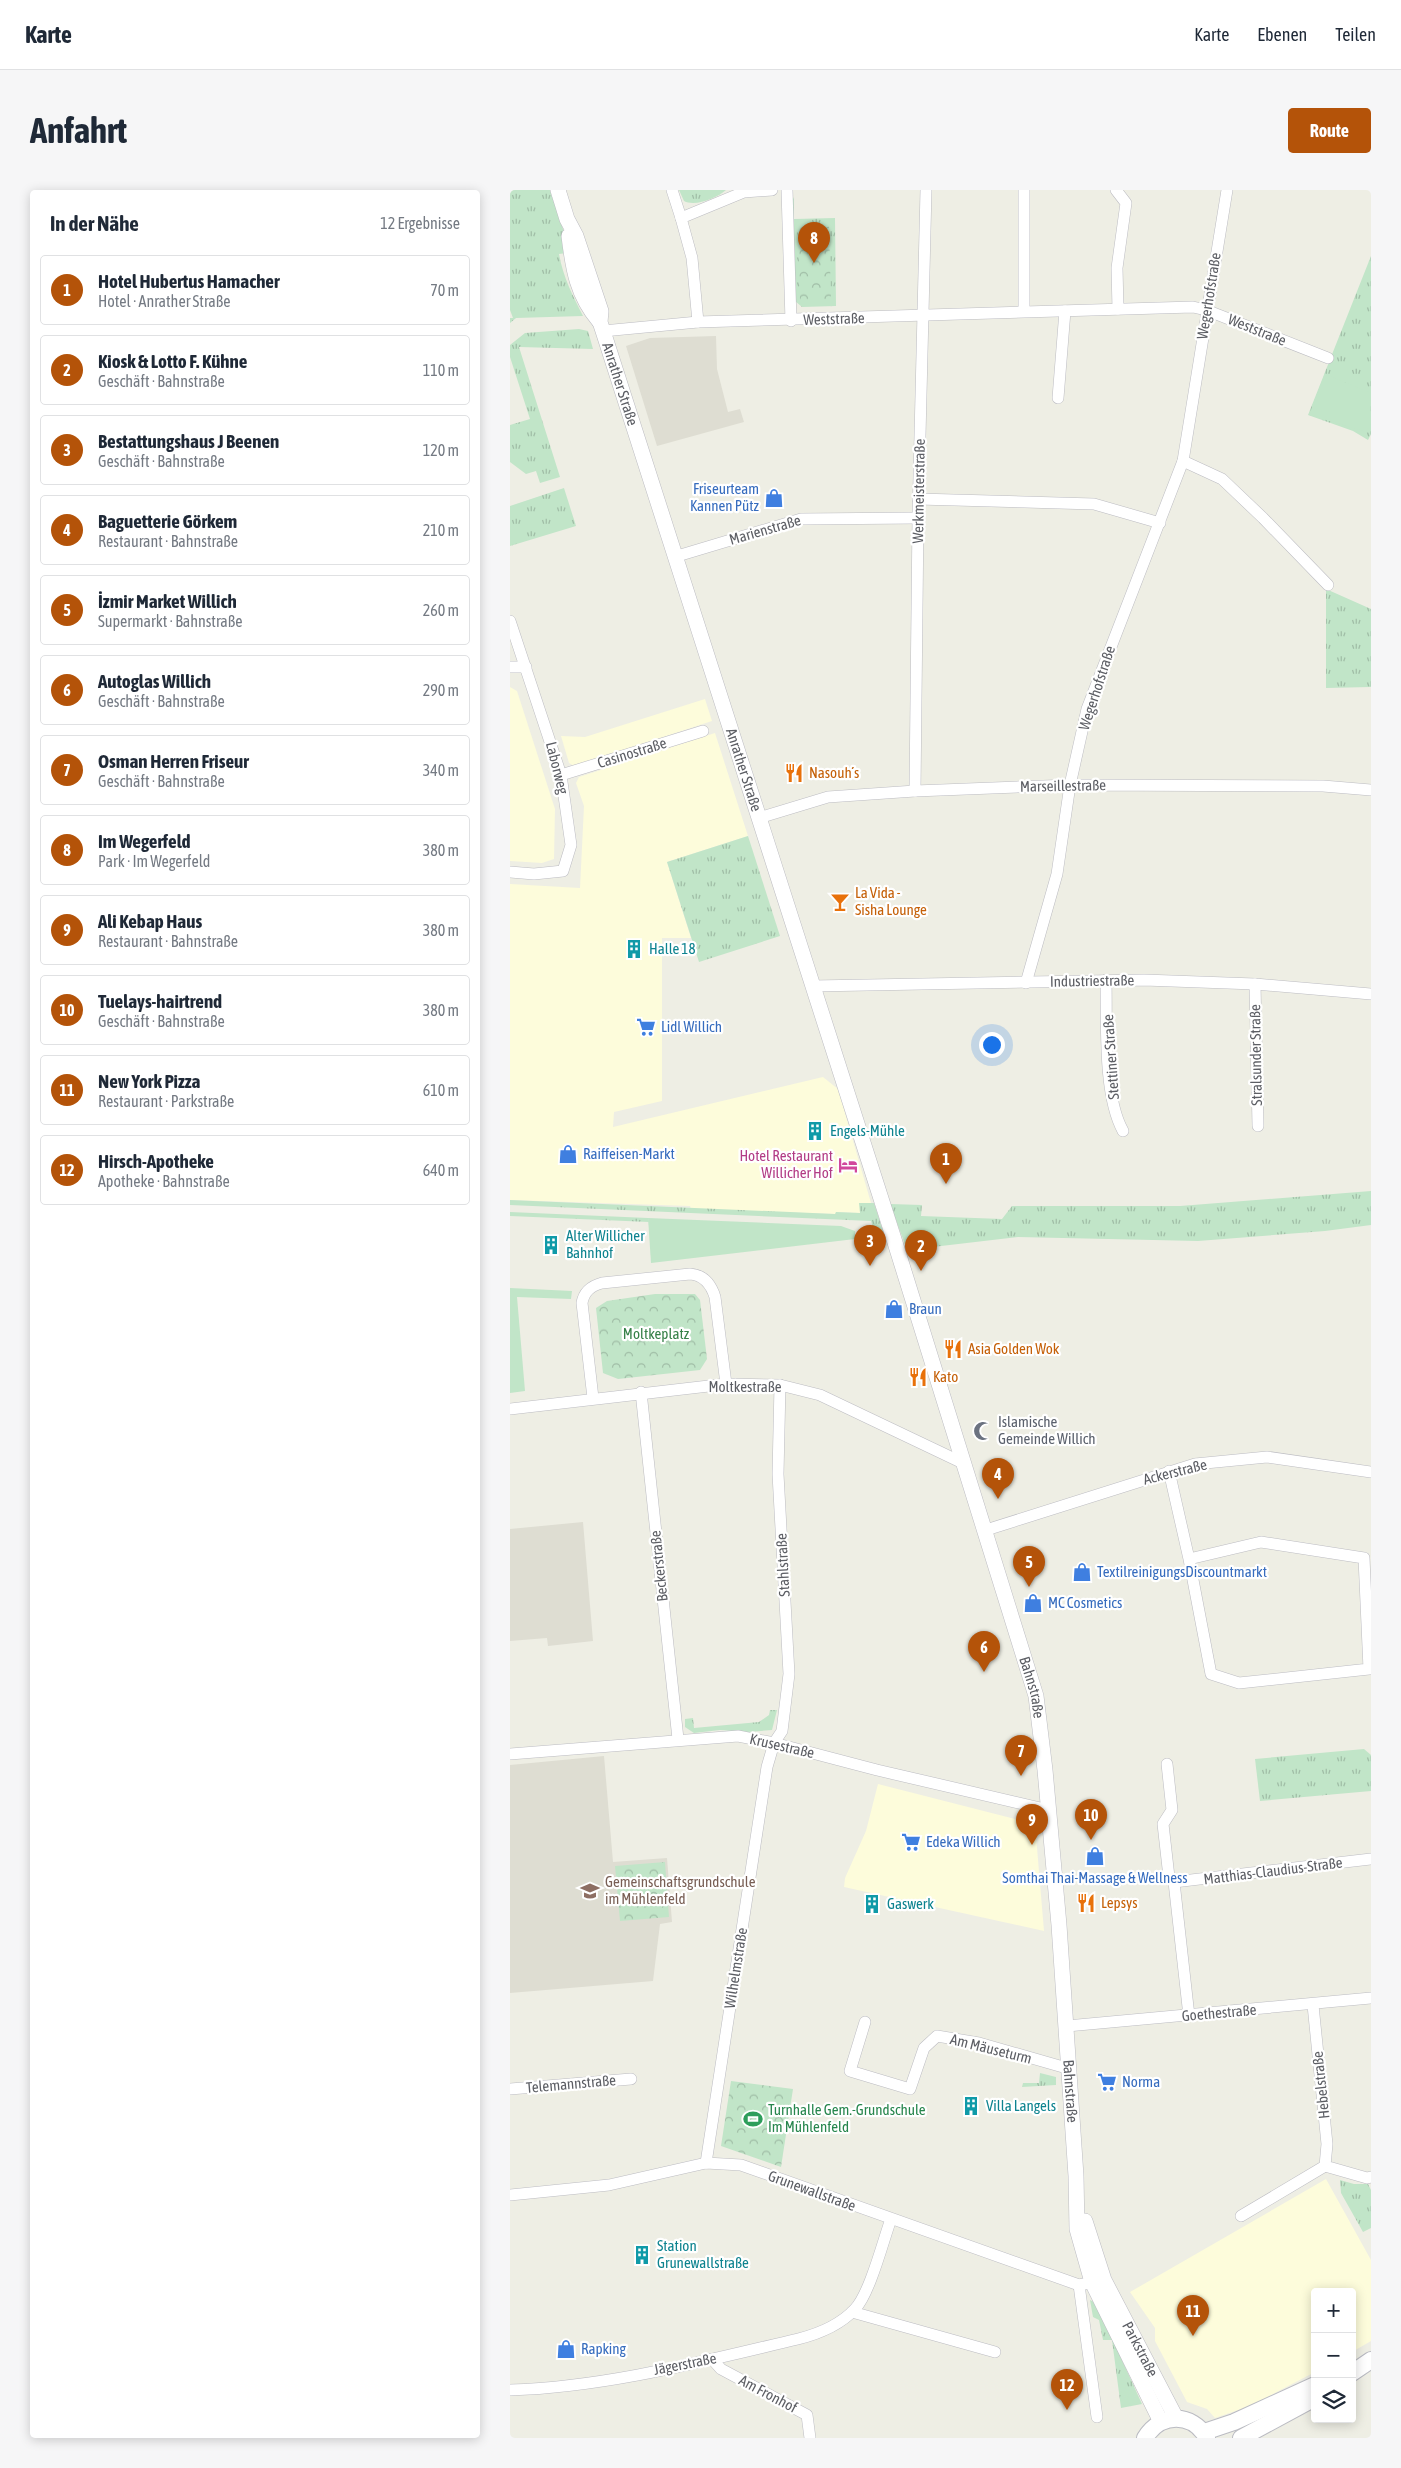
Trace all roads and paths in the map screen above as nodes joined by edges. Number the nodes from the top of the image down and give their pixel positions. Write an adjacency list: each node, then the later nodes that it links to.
1 (558, 190): 17 (street, Anrather Straße)
2 (672, 190): 9 (street)
3 (772, 190): 9 (street)
4 (787, 190): 15 (street)
5 (926, 190): 14 (street, Werkmeisterstraße)
6 (1024, 190): 12 (street)
7 (1116, 190): 10 (street)
8 (1227, 190): 11 (street, Wegerhofstraße)
9 (681, 218): 16 (street)
10 (1118, 309): 11 (street, Weststraße); 13 (street, Weststraße)
11 (1206, 310): 18 (street, Weststraße); 20 (street, Wegerhofstraße)
12 (1024, 311): 13 (street, Weststraße); 14 (street, Weststraße)
13 (1065, 311): 19 (street)
14 (923, 316): 15 (street, Weststraße); 21 (street, Werkmeisterstraße)
15 (791, 320): 16 (street, Weststraße)
16 (698, 322): 17 (street, Weststraße)
17 (601, 327): 24 (street, Anrather Straße)
18 (1328, 358)
19 (1058, 398)
20 (1183, 461): 23 (street, Wegerhofstraße); 25 (street)
21 (918, 498): 22 (street, Werkmeisterstraße); 23 (street)
22 (918, 518): 24 (street, Marienstraße); 33 (street, Werkmeisterstraße)
23 (1160, 523): 31 (street, Wegerhofstraße)
24 (674, 557): 34 (street, Anrather Straße)
25 (1328, 586)
26 (510, 621): 28 (street, Laborweg)
27 (510, 667): 28 (street)
28 (526, 667): 30 (street, Laborweg)
29 (703, 732): 30 (street, Casinostraße)
30 (561, 775): 35 (street, Laborweg)
31 (1070, 785): 32 (street, Marseillestraße); 33 (street, Marseillestraße); 37 (street, Wegerhofstraße)
32 (1371, 790)
33 (915, 791): 34 (street, Marseillestraße)
34 (759, 818): 39 (street, Anrather Straße)
35 (510, 872)
36 (1106, 980): 37 (street, Industriestraße); 38 (street, Industriestraße); 42 (street, Stettiner Straße)
37 (1026, 983): 39 (street, Industriestraße)
38 (1254, 984): 40 (street, Industriestraße); 41 (street, Stralsunder Straße)
39 (813, 986): 43 (street, Anrather Straße)
40 (1371, 994)
41 (1258, 1126)
42 (1123, 1131)
43 (888, 1218): 49 (street, Bahnstraße)
44 (726, 1384): 45 (street, Moltkestraße); 46 (street, Moltkestraße); 47 (street)
45 (780, 1385): 49 (street, Moltkestraße); 56 (street, Stahlstraße)
46 (641, 1392): 47 (street, Moltkestraße); 55 (street, Beckerstraße)
47 (593, 1398): 48 (street, Moltkestraße)
48 (510, 1409)
49 (965, 1464): 52 (street, Bahnstraße)
50 (1169, 1471): 51 (street, Ackerstraße); 52 (street, Ackerstraße); 53 (street)
51 (1371, 1472)
52 (986, 1530): 59 (street, Bahnstraße)
53 (1189, 1559): 54 (street); 54 (street)
54 (1370, 1669)
55 (678, 1739): 56 (street, Krusestraße); 57 (street, Krusestraße)
56 (774, 1743): 59 (street, Krusestraße); 70 (street, Wilhelmstraße)
57 (510, 1754)
58 (1168, 1764): 61 (street)
59 (1049, 1810): 66 (street, Bahnstraße)
60 (1371, 1859): 61 (street, Matthias-Claudius-Straße)
61 (1174, 1882): 64 (street)
62 (1371, 1998): 63 (street, Goethestraße)
63 (1313, 2005): 64 (street, Goethestraße); 71 (street, Hebelstraße)
64 (1189, 2016): 66 (street, Goethestraße)
65 (865, 2022): 67 (street, Am Mäuseturm)
66 (1067, 2026): 67 (street, Bahnstraße)
67 (1070, 2069): 76 (street, Bahnstraße)
68 (631, 2078): 69 (street, Telemannstraße)
69 (510, 2089)
70 (706, 2163): 73 (street, Grunewallstraße); 75 (street, Grunewallstraße)
71 (1325, 2166): 72 (street); 74 (street)
72 (1371, 2177)
73 (510, 2196)
74 (1241, 2216)
75 (890, 2219): 76 (street, Grunewallstraße); 77 (street, Jägerstraße)
76 (1092, 2282): 83 (street, Bahnstraße); 84 (street, Parkstraße)
77 (852, 2312): 78 (street); 79 (street, Jägerstraße)
78 (996, 2352)
79 (712, 2359): 81 (street, Jägerstraße); 86 (street, Am Fronhof)
80 (1311, 2387): 85 (main road)
81 (510, 2390)
82 (1311, 2400): 88 (main road)
83 (1097, 2417)
84 (1169, 2420): 85 (main road); 87 (main road)
85 (1205, 2435)
86 (810, 2438)
87 (1145, 2438)
88 (1241, 2438)

